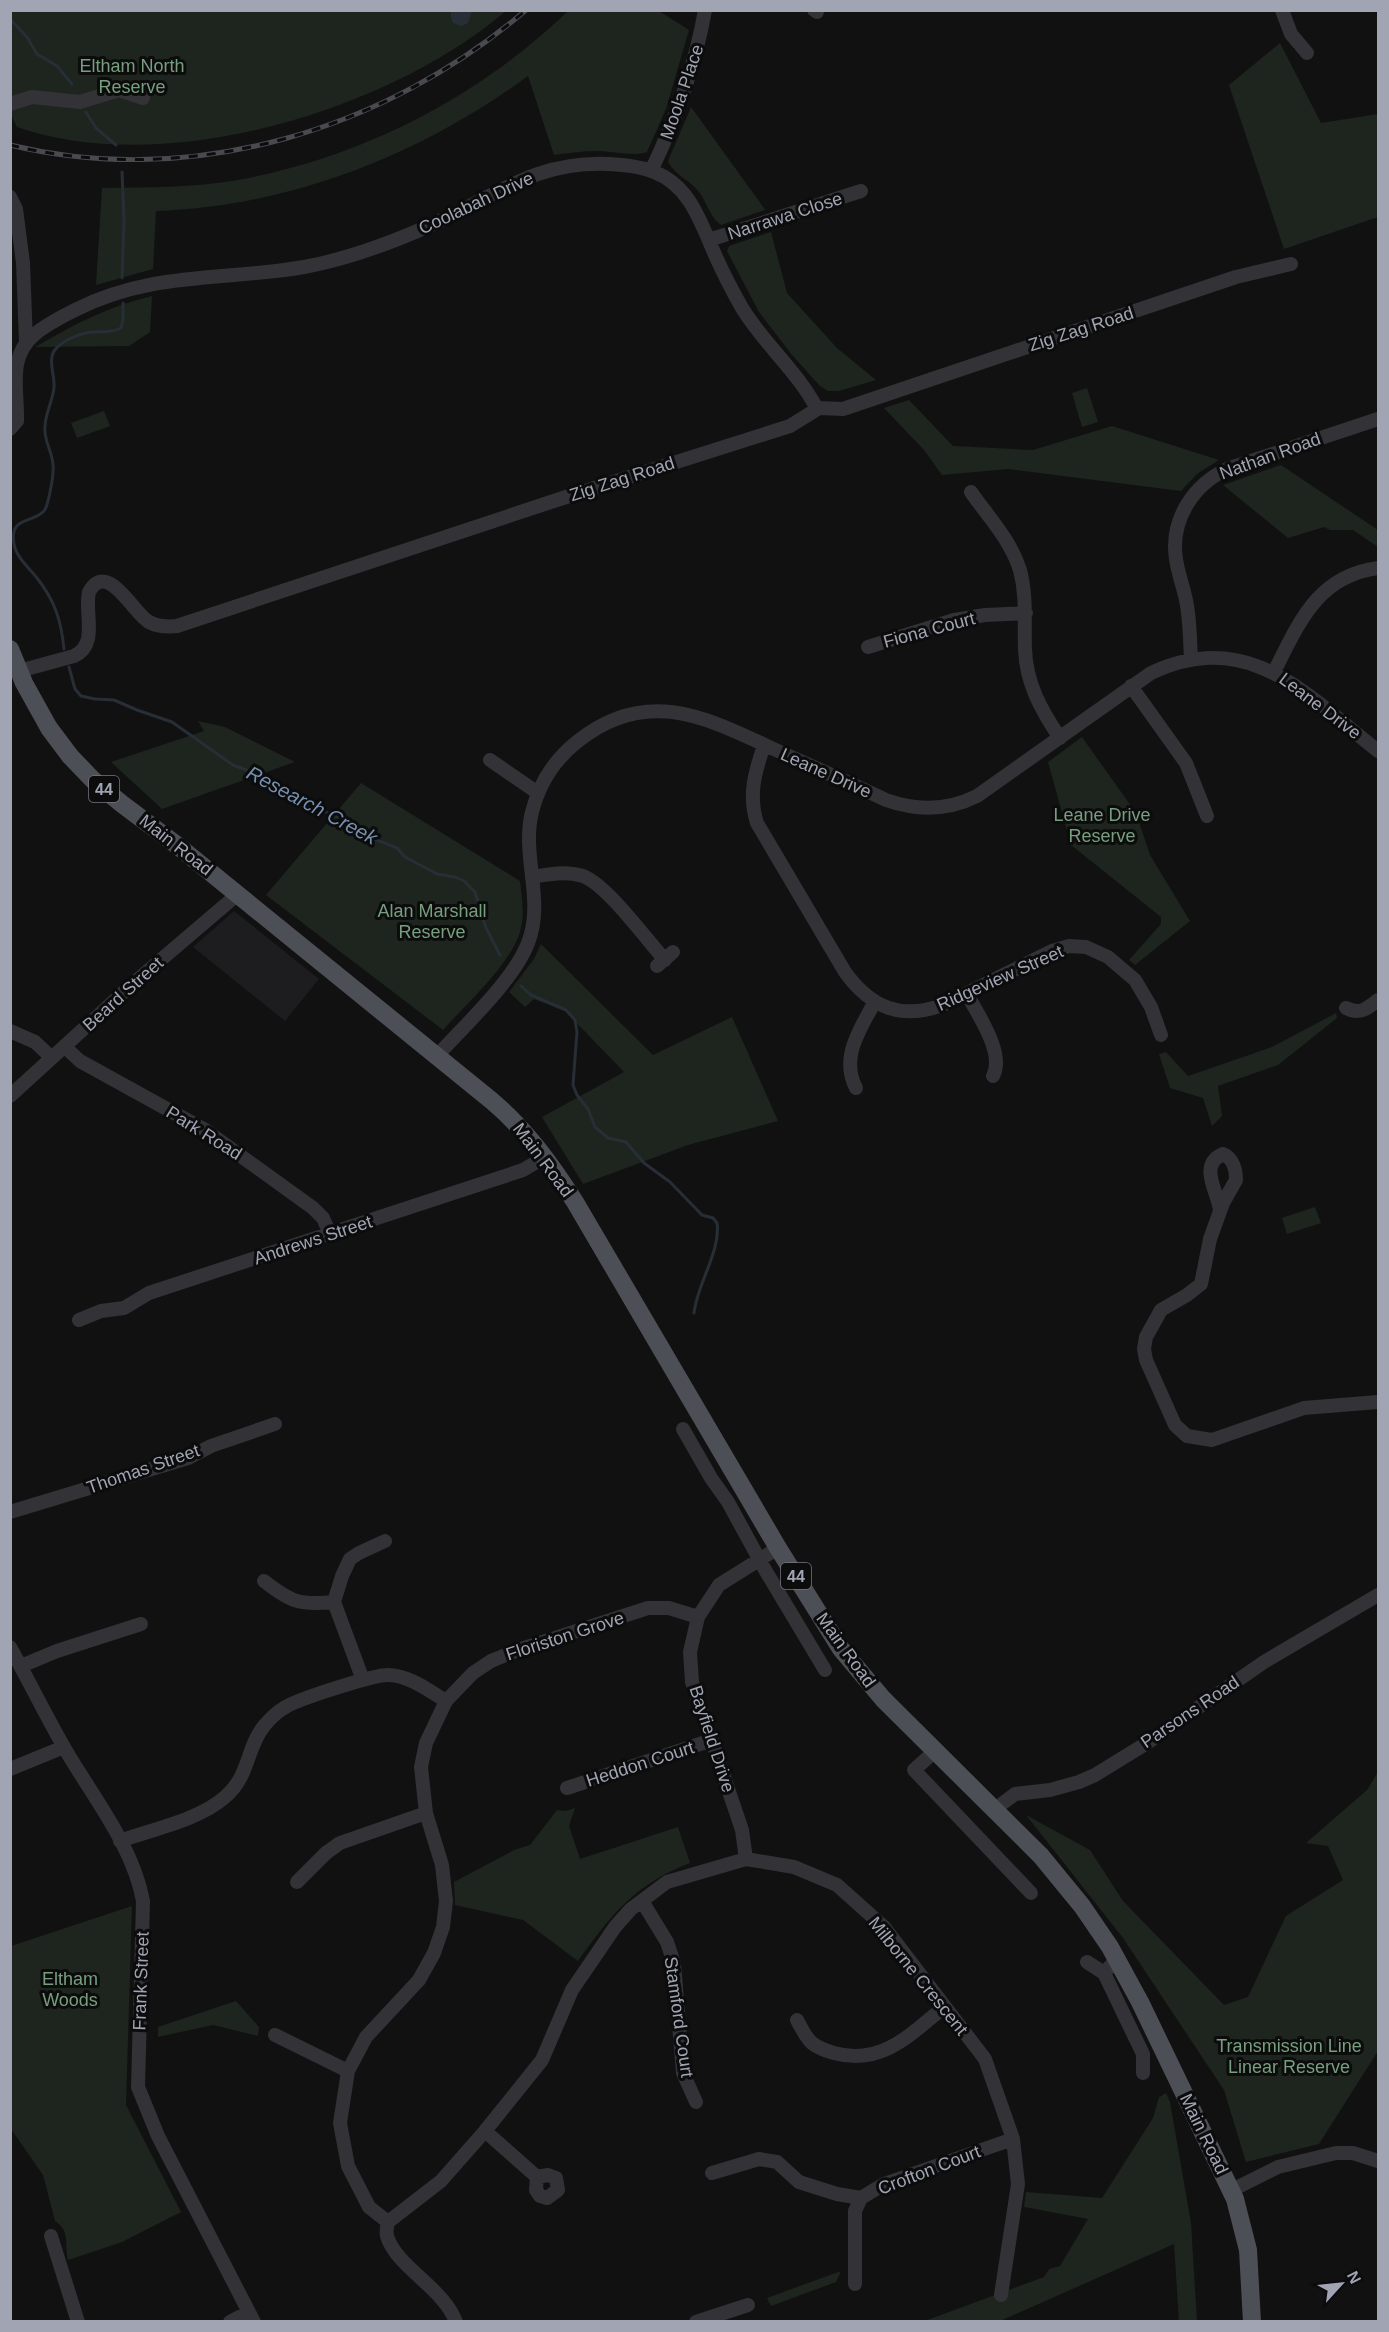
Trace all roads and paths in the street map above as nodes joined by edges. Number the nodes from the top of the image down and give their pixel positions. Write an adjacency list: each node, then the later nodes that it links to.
1 (705, 10): 6 (street, Moola Place)
2 (1282, 10): 3 (street)
3 (1307, 53)
4 (143, 98): 5 (street)
5 (10, 104)
6 (651, 171): 9 (street, Coolabah Drive); 11 (street, Coolabah Drive)
7 (861, 191): 9 (street, Narrawa Close)
8 (10, 196): 11 (street)
9 (709, 240): 12 (street, Coolabah Drive)
10 (1291, 264): 12 (street, Zig Zag Road)
11 (26, 342): 14 (street)
12 (816, 409): 21 (street, Zig Zag Road)
13 (1378, 419): 20 (street, Nathan Road)
14 (10, 429)
15 (971, 492): 17 (street)
16 (1378, 568): 22 (street)
17 (1026, 613): 18 (street, Fiona Court); 24 (street)
18 (868, 647)
19 (10, 649): 21 (main road, Main Road / 44)
20 (1191, 660): 22 (street, Leane Drive); 23 (street, Leane Drive)
21 (19, 671): 31 (main road, Main Road / 44)
22 (1274, 672): 26 (street, Leane Drive)
23 (1131, 686): 24 (street, Leane Drive); 29 (street)
24 (1060, 738): 25 (street, Leane Drive)
25 (764, 745): 28 (street, Leane Drive); 34 (street)
26 (1378, 751)
27 (490, 760): 28 (street)
28 (538, 793): 30 (street, Leane Drive)
29 (1206, 816)
30 (532, 877): 32 (street); 40 (street, Leane Drive)
31 (238, 894): 39 (street, Beard Street); 40 (main road, Main Road / 44)
32 (665, 959)
33 (967, 994): 34 (street, Ridgeview Street); 38 (street, Ridgeview Street); 42 (street)
34 (874, 1003): 43 (street)
35 (1346, 1008): 36 (street)
36 (1371, 1011)
37 (10, 1031): 41 (street)
38 (1161, 1035)
39 (64, 1047): 41 (street, Beard Street); 47 (street, Park Road)
40 (437, 1056): 45 (main road, Main Road / 44)
41 (52, 1058): 44 (street, Beard Street)
42 (993, 1076)
43 (856, 1088)
44 (10, 1096)
45 (545, 1157): 47 (street, Andrews Street); 54 (main road, Main Road / 44)
46 (1220, 1211): 49 (street)
47 (330, 1234): 48 (street, Andrews Street)
48 (79, 1320)
49 (1378, 1402)
50 (275, 1424): 52 (street, Thomas Street)
51 (682, 1429): 55 (street, Main Road)
52 (10, 1512)
53 (385, 1541): 58 (street)
54 (778, 1548): 55 (street, Bayfield Drive); 68 (main road, Main Road / 44)
55 (759, 1559): 59 (street, Bayfield Drive); 63 (street, Main Road)
56 (264, 1581): 58 (street)
57 (1378, 1595): 73 (street, Parsons Road)
58 (334, 1602): 64 (street)
59 (698, 1617): 65 (street, Floriston Grove); 66 (street, Bayfield Drive)
60 (141, 1624): 62 (street)
61 (10, 1647): 62 (street, Frank Street)
62 (21, 1666): 67 (street, Frank Street)
63 (825, 1670)
64 (363, 1680): 65 (street); 75 (street)
65 (446, 1701): 74 (street, Floriston Grove)
66 (712, 1740): 72 (street, Heddon Court); 76 (street, Bayfield Drive)
67 (64, 1748): 70 (street); 75 (street, Frank Street)
68 (935, 1751): 71 (street); 73 (main road, Main Road / 44)
69 (904, 1759): 71 (street)
70 (10, 1769)
71 (914, 1770): 78 (street)
72 (567, 1788)
73 (995, 1809): 80 (main road, Main Road / 44)
74 (426, 1813): 77 (street); 86 (street, Floriston Grove)
75 (120, 1841): 101 (street, Frank Street)
76 (746, 1859): 79 (street, Milborne Crescent); 83 (street, Milborne Crescent)
77 (297, 1882)
78 (1031, 1893)
79 (642, 1901): 88 (street, Stamford Court); 89 (street, Milborne Crescent)
80 (1117, 1959): 82 (street); 94 (main road, Main Road / 44)
81 (1087, 1962): 82 (street)
82 (1104, 1973): 87 (street)
83 (944, 2007): 84 (street); 90 (street, Milborne Crescent)
84 (797, 2020)
85 (275, 2035): 86 (street)
86 (348, 2071): 96 (street, Floriston Grove)
87 (1143, 2073)
88 (696, 2102)
89 (485, 2131): 93 (street); 96 (street, Milborne Crescent)
90 (1013, 2139): 95 (street, Crofton Court); 99 (street, Milborne Crescent)
91 (1378, 2161): 94 (street)
92 (712, 2173): 95 (street)
93 (537, 2177)
94 (1232, 2190): 106 (main road, Main Road / 44)
95 (861, 2198): 98 (street, Crofton Court)
96 (388, 2222): 104 (street)
97 (51, 2236): 102 (street)
98 (855, 2284)
99 (1001, 2295)
100 (748, 2306): 105 (street)
101 (251, 2317): 103 (street)
102 (78, 2322)
103 (230, 2322)
104 (456, 2322)
105 (696, 2322)
106 (1252, 2322)

